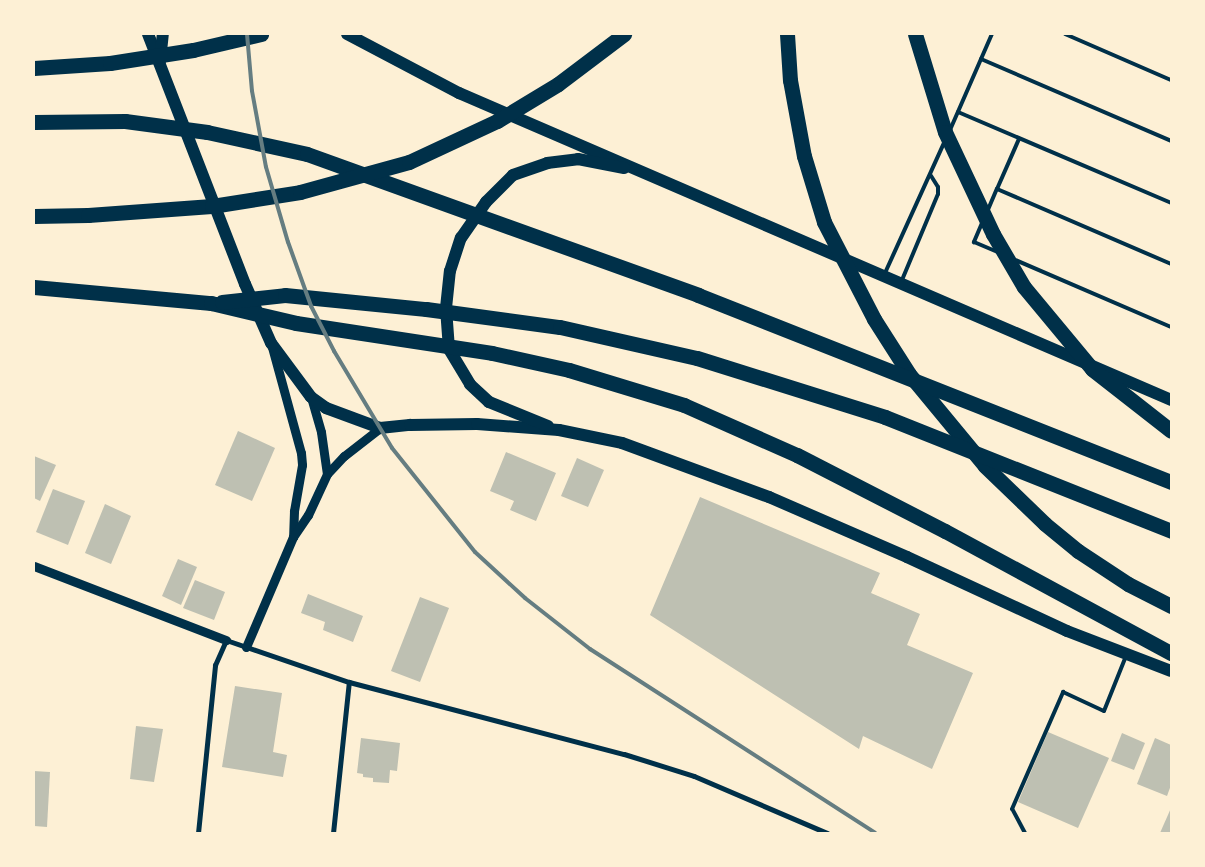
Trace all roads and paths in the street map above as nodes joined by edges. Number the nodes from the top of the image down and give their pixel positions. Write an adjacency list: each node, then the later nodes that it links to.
1 (148, 34): 11 (main road)
2 (164, 34): 11 (main road)
3 (261, 34): 12 (highway)
4 (347, 34): 18 (main road)
5 (624, 34): 22 (highway)
6 (787, 34): 40 (highway)
7 (915, 34): 34 (highway)
8 (992, 34): 10 (lane)
9 (1065, 34): 13 (lane)
10 (981, 59): 14 (lane); 17 (lane)
11 (160, 64): 29 (main road)
12 (34, 68)
13 (1171, 80)
14 (958, 112): 16 (lane); 19 (lane)
15 (34, 122): 36 (highway)
16 (1019, 139): 20 (lane); 21 (lane)
17 (1171, 141)
18 (651, 174): 24 (main road); 33 (main road)
19 (930, 176): 24 (lane); 25 (lane)
20 (997, 189): 23 (lane); 28 (lane)
21 (1171, 203)
22 (34, 216)
23 (1171, 264)
24 (884, 275): 25 (main road)
25 (901, 282): 31 (main road)
26 (34, 287): 27 (highway)
27 (211, 303): 37 (highway); 43 (highway)
28 (1171, 327)
29 (271, 343): 30 (main road); 38 (street)
30 (311, 397): 32 (main road); 35 (street)
31 (1171, 400)
32 (380, 428): 33 (main road); 35 (street)
33 (559, 430): 44 (main road)
34 (1171, 431)
35 (327, 474): 38 (street)
36 (1171, 482)
37 (1171, 532)
38 (293, 537): 42 (street)
39 (34, 566): 41 (street)
40 (1171, 606)
41 (226, 640): 42 (street); 47 (street)
42 (246, 647): 46 (street)
43 (1171, 653)
44 (1126, 654): 45 (main road); 50 (lane)
45 (1171, 671)
46 (349, 682): 48 (street); 49 (street)
47 (198, 833)
48 (332, 833)
49 (826, 833)
50 (1026, 833)

